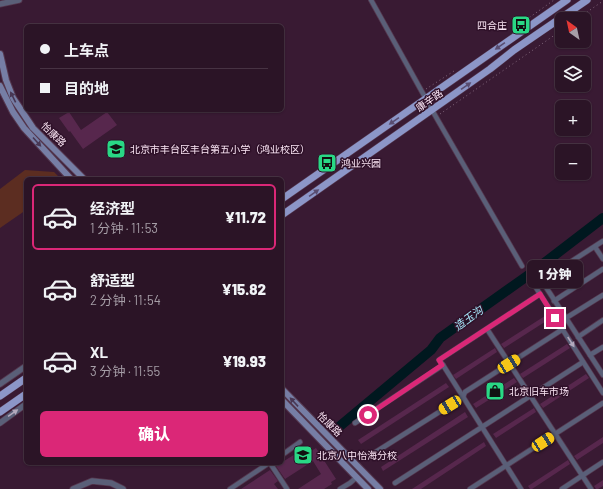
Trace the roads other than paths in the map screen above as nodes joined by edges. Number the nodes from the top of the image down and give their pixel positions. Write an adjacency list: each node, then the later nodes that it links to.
1 (19, 0): 5 (street)
2 (371, 0): 8 (street)
3 (567, 0): 8 (main road, 康辛路, one-way to 8)
4 (587, 0): 9 (main road, 康辛路, one-way to 4)
5 (0, 4)
6 (0, 54): 11 (main road, 怡康路, one-way to 6)
7 (0, 86): 10 (main road, 怡康路, one-way to 10)
8 (426, 98): 9 (street); 12 (main road, 康辛路, one-way to 12)
9 (432, 110): 13 (main road, 康辛路, one-way to 9); 17 (street)
10 (68, 177)
11 (82, 177)
12 (284, 198)
13 (284, 214)
14 (603, 242): 15 (street)
15 (595, 247): 16 (street); 19 (street)
16 (603, 259)
17 (522, 266)
18 (603, 269): 22 (street)
19 (541, 281): 20 (street); 22 (street)
20 (540, 294): 25 (street); 26 (street)
21 (603, 294): 23 (street)
22 (554, 301): 23 (street)
23 (566, 318): 27 (street)
24 (603, 320): 27 (street)
25 (487, 329): 31 (street); 32 (street)
26 (563, 329): 30 (street, one-way to 30); 31 (street)
27 (578, 336): 29 (street)
28 (603, 347): 29 (street)
29 (590, 355): 34 (street)
30 (583, 362): 38 (street); 41 (street)
31 (509, 364): 41 (street); 42 (street)
32 (442, 365): 42 (street); 48 (street)
33 (24, 367): 36 (street)
34 (602, 373)
35 (24, 379): 40 (main road)
36 (0, 384)
37 (284, 391): 67 (main road, 怡康路, one-way to 37)
38 (603, 392)
39 (24, 395): 46 (main road)
40 (0, 396)
41 (530, 396): 49 (street); 50 (street)
42 (463, 397): 49 (street); 53 (street)
43 (284, 402): 59 (main road, 怡康路)
44 (603, 402): 50 (street)
45 (24, 405): 47 (street, one-way to 45)
46 (0, 412)
47 (0, 423)
48 (355, 423)
49 (482, 427): 57 (street); 60 (street)
50 (555, 434): 57 (street); 58 (street)
51 (300, 442): 52 (street)
52 (284, 453)
53 (371, 455)
54 (603, 462): 58 (street)
55 (267, 465): 63 (street)
56 (271, 465): 64 (street)
57 (506, 465): 68 (street); 69 (street)
58 (582, 476): 70 (street); 71 (street)
59 (357, 477): 65 (street); 66 (main road, 怡康路)
60 (395, 483)
61 (73, 489): 62 (street)
62 (123, 489)
63 (230, 489)
64 (287, 489)
65 (340, 489)
66 (368, 489)
67 (380, 489)
68 (470, 489)
69 (521, 489)
70 (562, 489)
71 (591, 489)

